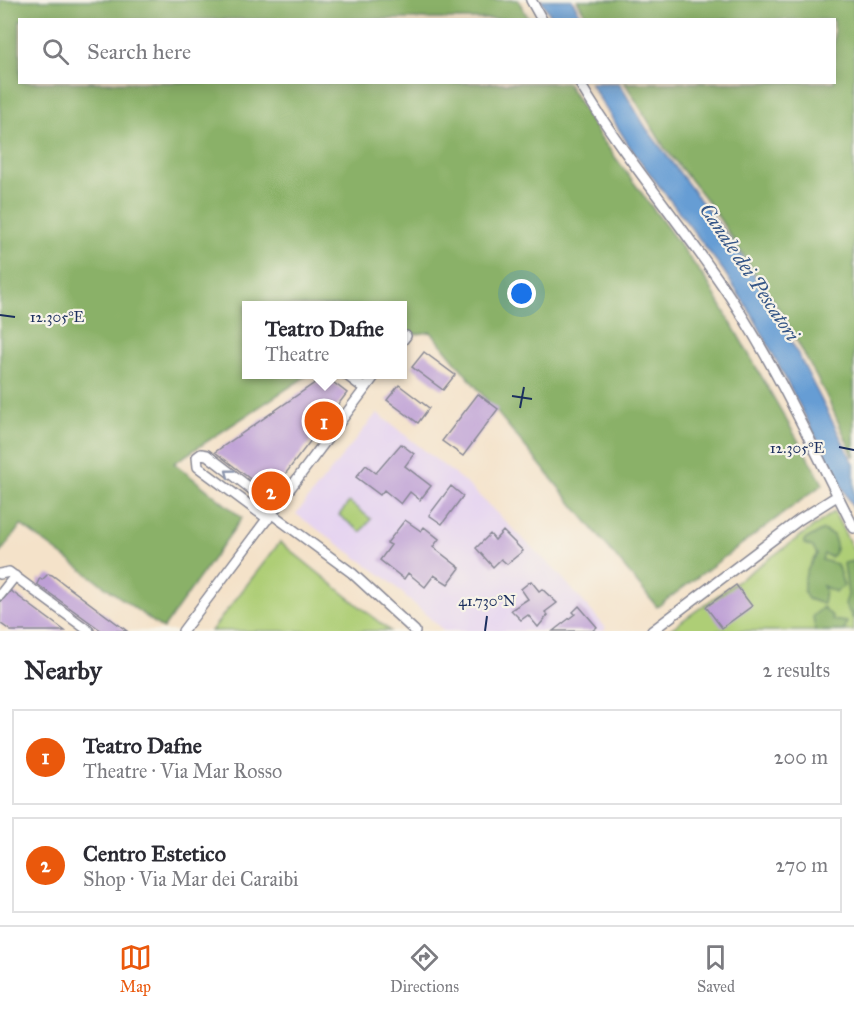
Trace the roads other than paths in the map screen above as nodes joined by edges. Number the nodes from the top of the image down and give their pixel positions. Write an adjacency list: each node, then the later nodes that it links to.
1 (531, 0): 2 (street)
2 (541, 18)
3 (580, 84): 7 (street)
4 (351, 379): 6 (street)
5 (373, 379): 6 (street)
6 (365, 389): 8 (street)
7 (837, 496): 9 (street); 13 (street)
8 (272, 514): 8 (street, one-way to 8); 15 (street); 16 (street)
9 (854, 528)
10 (2, 573): 11 (street)
11 (15, 576): 12 (street); 14 (street)
12 (0, 595)
13 (655, 630)
14 (89, 631)
15 (183, 631)
16 (415, 631)

